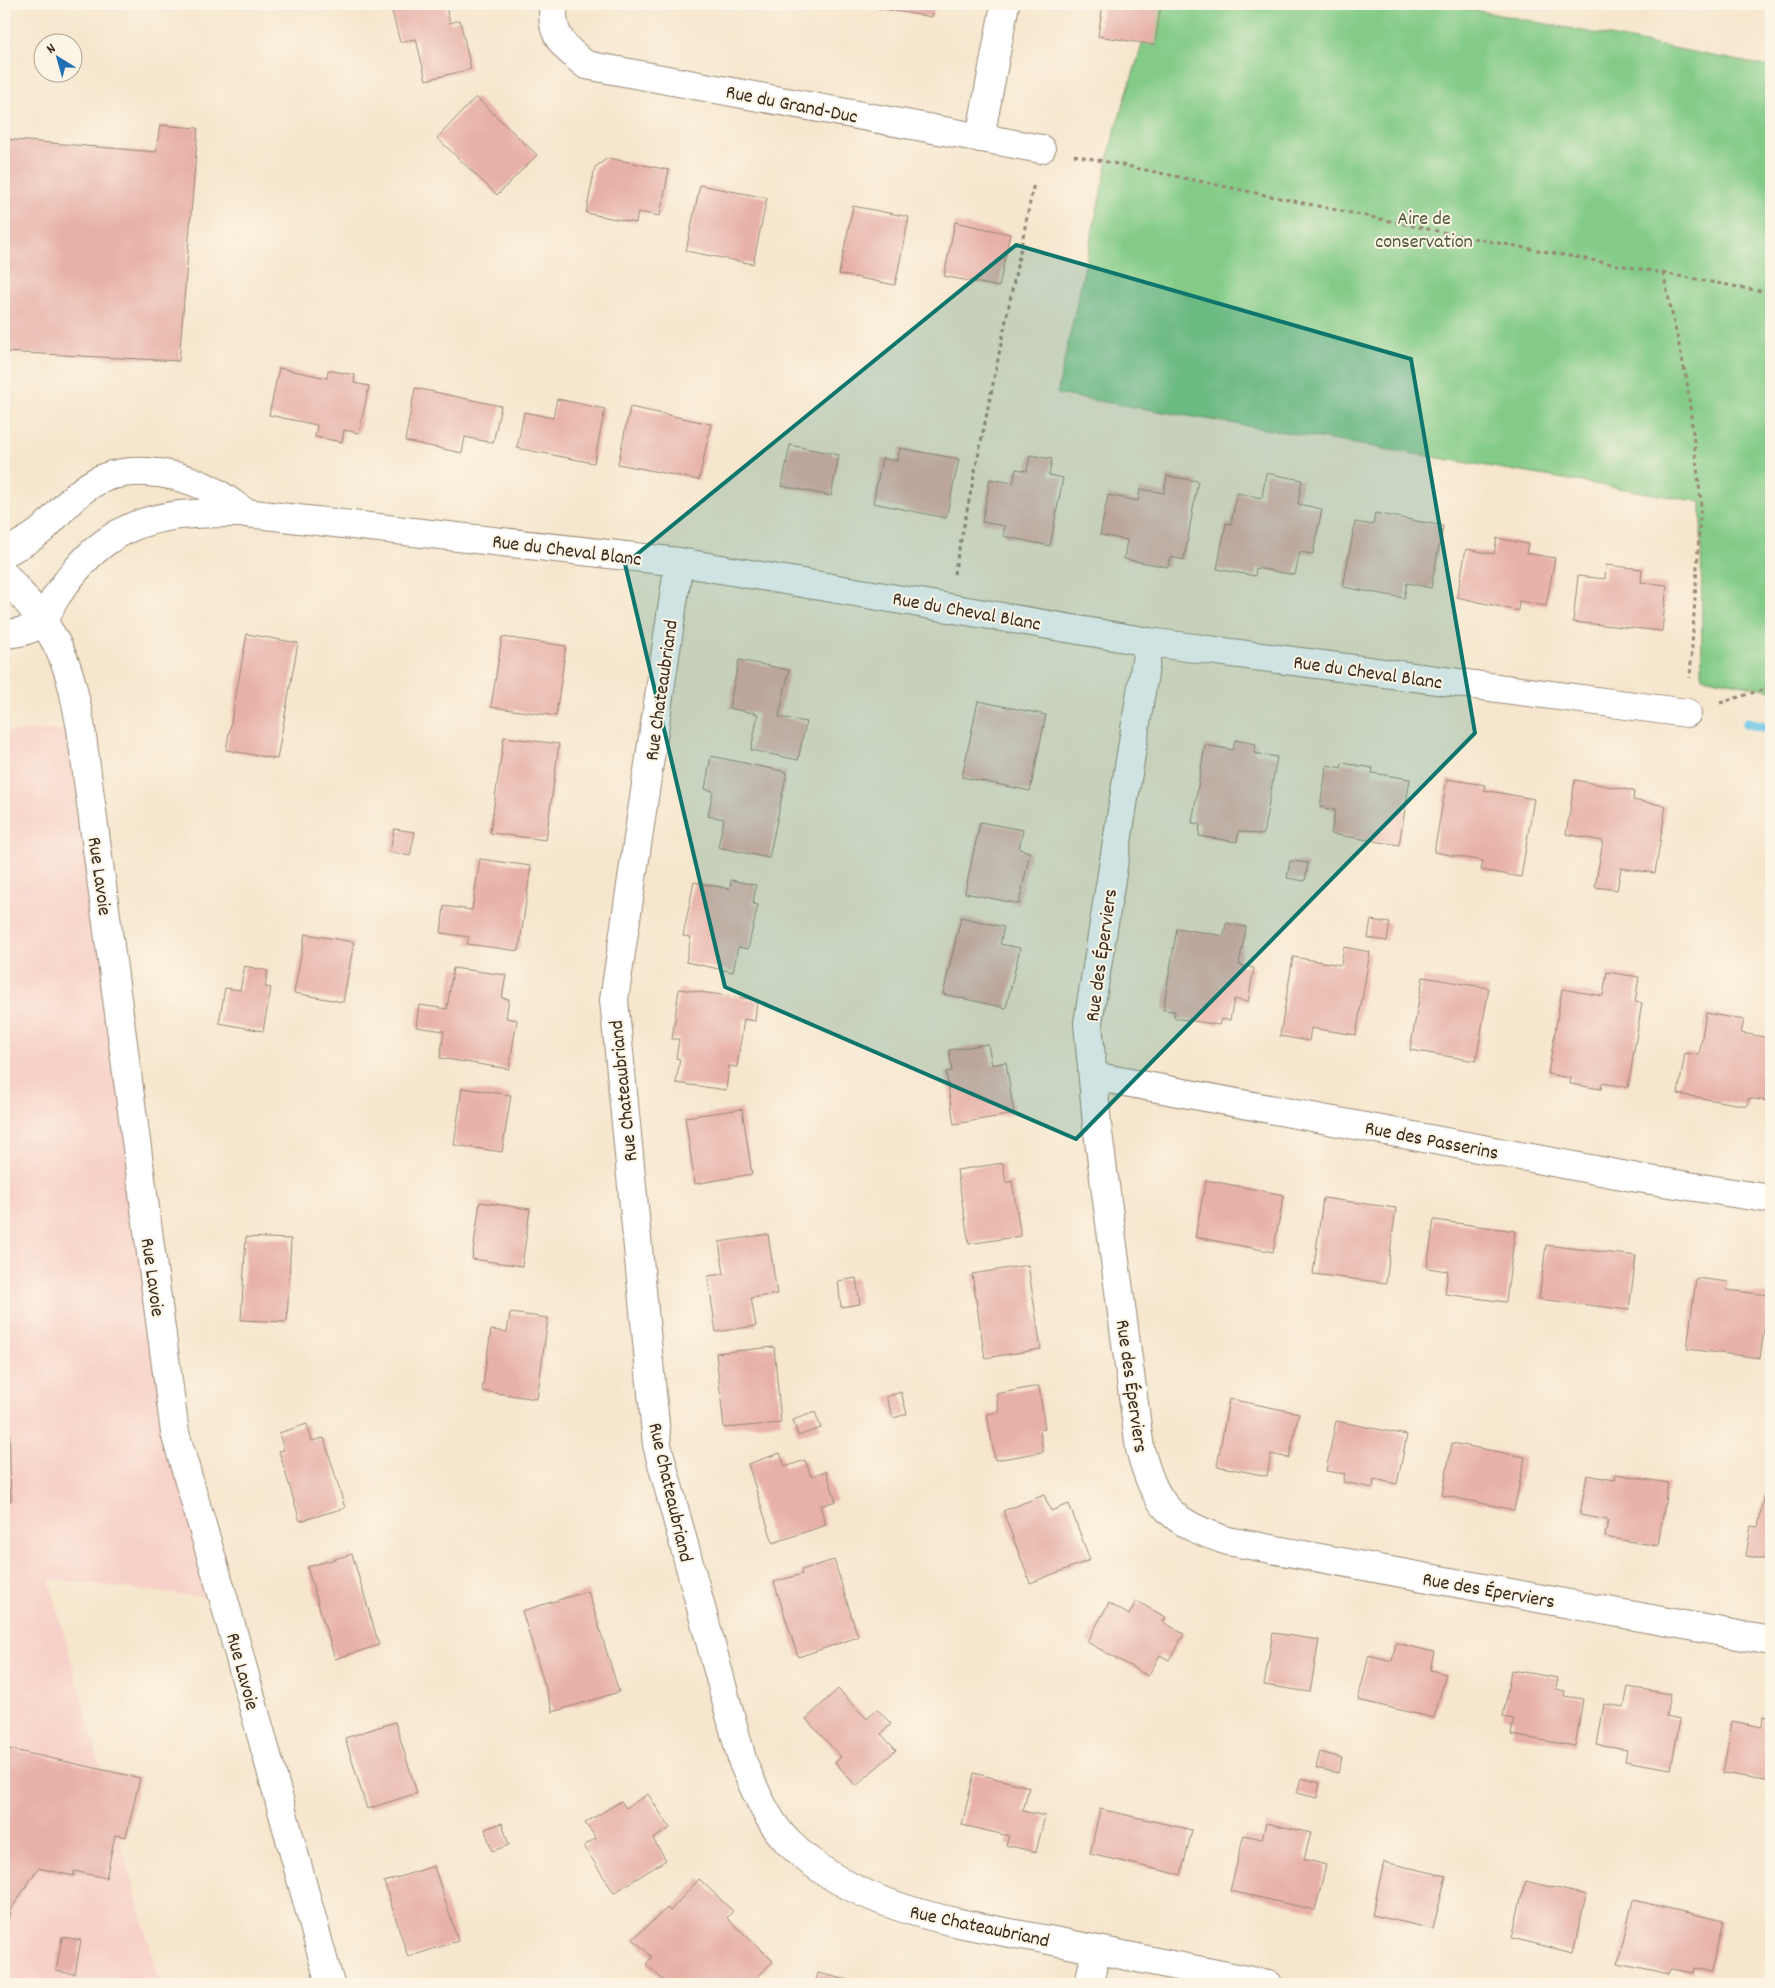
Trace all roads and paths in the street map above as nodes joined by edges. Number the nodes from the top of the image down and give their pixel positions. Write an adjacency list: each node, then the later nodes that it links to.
1 (554, 4): 3 (street, Rue du Grand-Duc)
2 (1005, 4): 3 (street)
3 (980, 138): 4 (street, Rue du Grand-Duc)
4 (1041, 148): 5 (path); 11 (path)
5 (1663, 273): 6 (path); 16 (path)
6 (1771, 293)
7 (246, 513): 8 (street, Rue du Cheval Blanc); 9 (street, Rue du Cheval Blanc); 12 (street, Rue du Cheval Blanc)
8 (4, 553)
9 (679, 562): 11 (street, Rue du Cheval Blanc); 20 (street, Rue Chateaubriand)
10 (4, 574): 12 (street, Rue Lavoie)
11 (947, 606): 14 (street, Rue du Cheval Blanc)
12 (42, 620): 13 (street, Rue du Cheval Blanc); 21 (street, Rue Lavoie)
13 (4, 634)
14 (1149, 642): 16 (street, Rue du Cheval Blanc); 17 (street, Rue des Éperviers)
15 (1771, 687): 16 (path)
16 (1687, 713)
17 (1093, 1076): 18 (street, Rue des Passerins); 19 (street, Rue des Éperviers)
18 (1771, 1199)
19 (1771, 1641)
20 (1096, 1950): 22 (street); 23 (street, Rue Chateaubriand)
21 (330, 1984)
22 (1089, 1984)
23 (1268, 1984)

